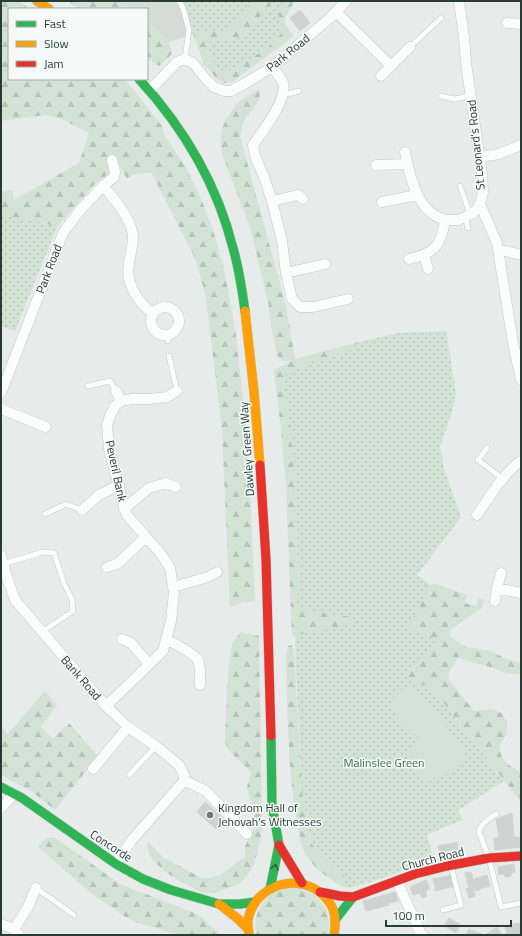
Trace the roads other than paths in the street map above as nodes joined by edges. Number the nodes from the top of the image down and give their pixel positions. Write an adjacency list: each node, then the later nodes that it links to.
1 (37, 1): 5 (main road)
2 (179, 1): 11 (lane)
3 (346, 1): 6 (street, Park Road)
4 (459, 1): 20 (street, St Leonard's Road)
5 (48, 8)
6 (336, 12): 12 (street); 13 (street, Park Road)
7 (441, 18): 10 (lane)
8 (507, 23): 9 (street)
9 (521, 24)
10 (410, 47): 12 (street)
11 (185, 59): 13 (street, Park Road); 16 (street)
12 (391, 66): 14 (street)
13 (272, 67): 18 (street)
14 (381, 76)
15 (140, 80): 16 (main road, Dawley Green Way)
16 (150, 90): 89 (main road, Dawley Green Way)
17 (299, 91): 18 (lane)
18 (283, 95): 31 (street)
19 (440, 96): 20 (lane)
20 (471, 96): 23 (street, St Leonard's Road)
21 (521, 145): 23 (street)
22 (405, 152): 25 (street)
23 (480, 157): 33 (street, St Leonard's Road)
24 (112, 160): 27 (street, Park Road)
25 (407, 164): 26 (street); 29 (street)
26 (376, 165)
27 (103, 186): 45 (street); 51 (street, Park Road)
28 (460, 186): 34 (lane)
29 (417, 194): 32 (street); 35 (street)
30 (303, 199): 31 (street)
31 (272, 201): 43 (street)
32 (382, 202)
33 (480, 204): 34 (street); 37 (street, St Leonard's Road)
34 (467, 215): 35 (street); 36 (lane)
35 (445, 220): 38 (street)
36 (468, 228)
37 (498, 249): 39 (street); 47 (street, St Leonard's Road)
38 (424, 255): 40 (street); 42 (street)
39 (521, 255)
40 (409, 259)
41 (325, 264): 43 (street)
42 (428, 269)
43 (286, 273): 44 (street)
44 (343, 301)
45 (153, 314): 45 (street)
46 (169, 356): 50 (lane)
47 (521, 380)
48 (88, 386): 49 (lane)
49 (116, 391): 52 (street)
50 (177, 391): 52 (street)
51 (1, 393)
52 (121, 401): 58 (street, Peveril Bank)
53 (1, 409): 54 (street)
54 (46, 427)
55 (487, 448): 57 (lane)
56 (521, 461): 57 (street)
57 (503, 479): 63 (street)
58 (118, 485): 60 (street, Peveril Bank); 61 (street)
59 (176, 487): 60 (street)
60 (124, 509): 64 (street, Peveril Bank)
61 (82, 510): 62 (lane)
62 (45, 514)
63 (476, 515)
64 (146, 537): 66 (street); 69 (street, Peveril Bank)
65 (2, 560): 73 (street, Bank Road); 73 (lane)
66 (107, 567)
67 (217, 572): 69 (street)
68 (502, 573): 70 (street)
69 (173, 587): 75 (street, Peveril Bank)
70 (497, 588): 71 (street); 72 (street)
71 (521, 593)
72 (495, 602)
73 (42, 632): 78 (street, Bank Road)
74 (122, 639): 76 (street)
75 (166, 640): 76 (street, Peveril Bank); 77 (street)
76 (149, 664): 78 (street, Peveril Bank)
77 (200, 685)
78 (106, 706): 79 (street, Bank Road)
79 (128, 727): 80 (street, Bank Road); 81 (street)
80 (156, 746): 82 (lane); 83 (street, Bank Road)
81 (93, 770)
82 (129, 775)
83 (184, 782): 88 (street); 92 (street)
84 (1, 787): 85 (main road, Concorde)
85 (14, 794): 86 (street); 92 (main road, Concorde)
86 (1, 808)
87 (496, 814): 91 (lane)
88 (246, 834)
89 (279, 845): 95 (main road, Dawley Green Way); 97 (main road, Dawley Green Way, one-way to 89)
90 (521, 856): 91 (main road, Church Road)
91 (489, 858): 93 (main road, Church Road); 101 (lane)
92 (116, 864): 102 (main road, Concorde)
93 (451, 865): 94 (main road, Church Road); 103 (lane)
94 (396, 880): 99 (main road, Church Road); 109 (street)
95 (302, 883): 97 (main road); 98 (main road)
96 (36, 888): 104 (lane); 107 (street)
97 (270, 889): 100 (main road)
98 (320, 892): 99 (main road, Church Road); 105 (main road)
99 (353, 897): 105 (main road)
100 (255, 902): 102 (main road, Concorde); 108 (main road)
101 (521, 903)
102 (219, 904): 108 (main road, Concorde)
103 (444, 910)
104 (74, 915)
105 (335, 920): 110 (main road)
106 (1, 924): 107 (street)
107 (17, 932)
108 (248, 932)
109 (420, 934)
110 (334, 935)

